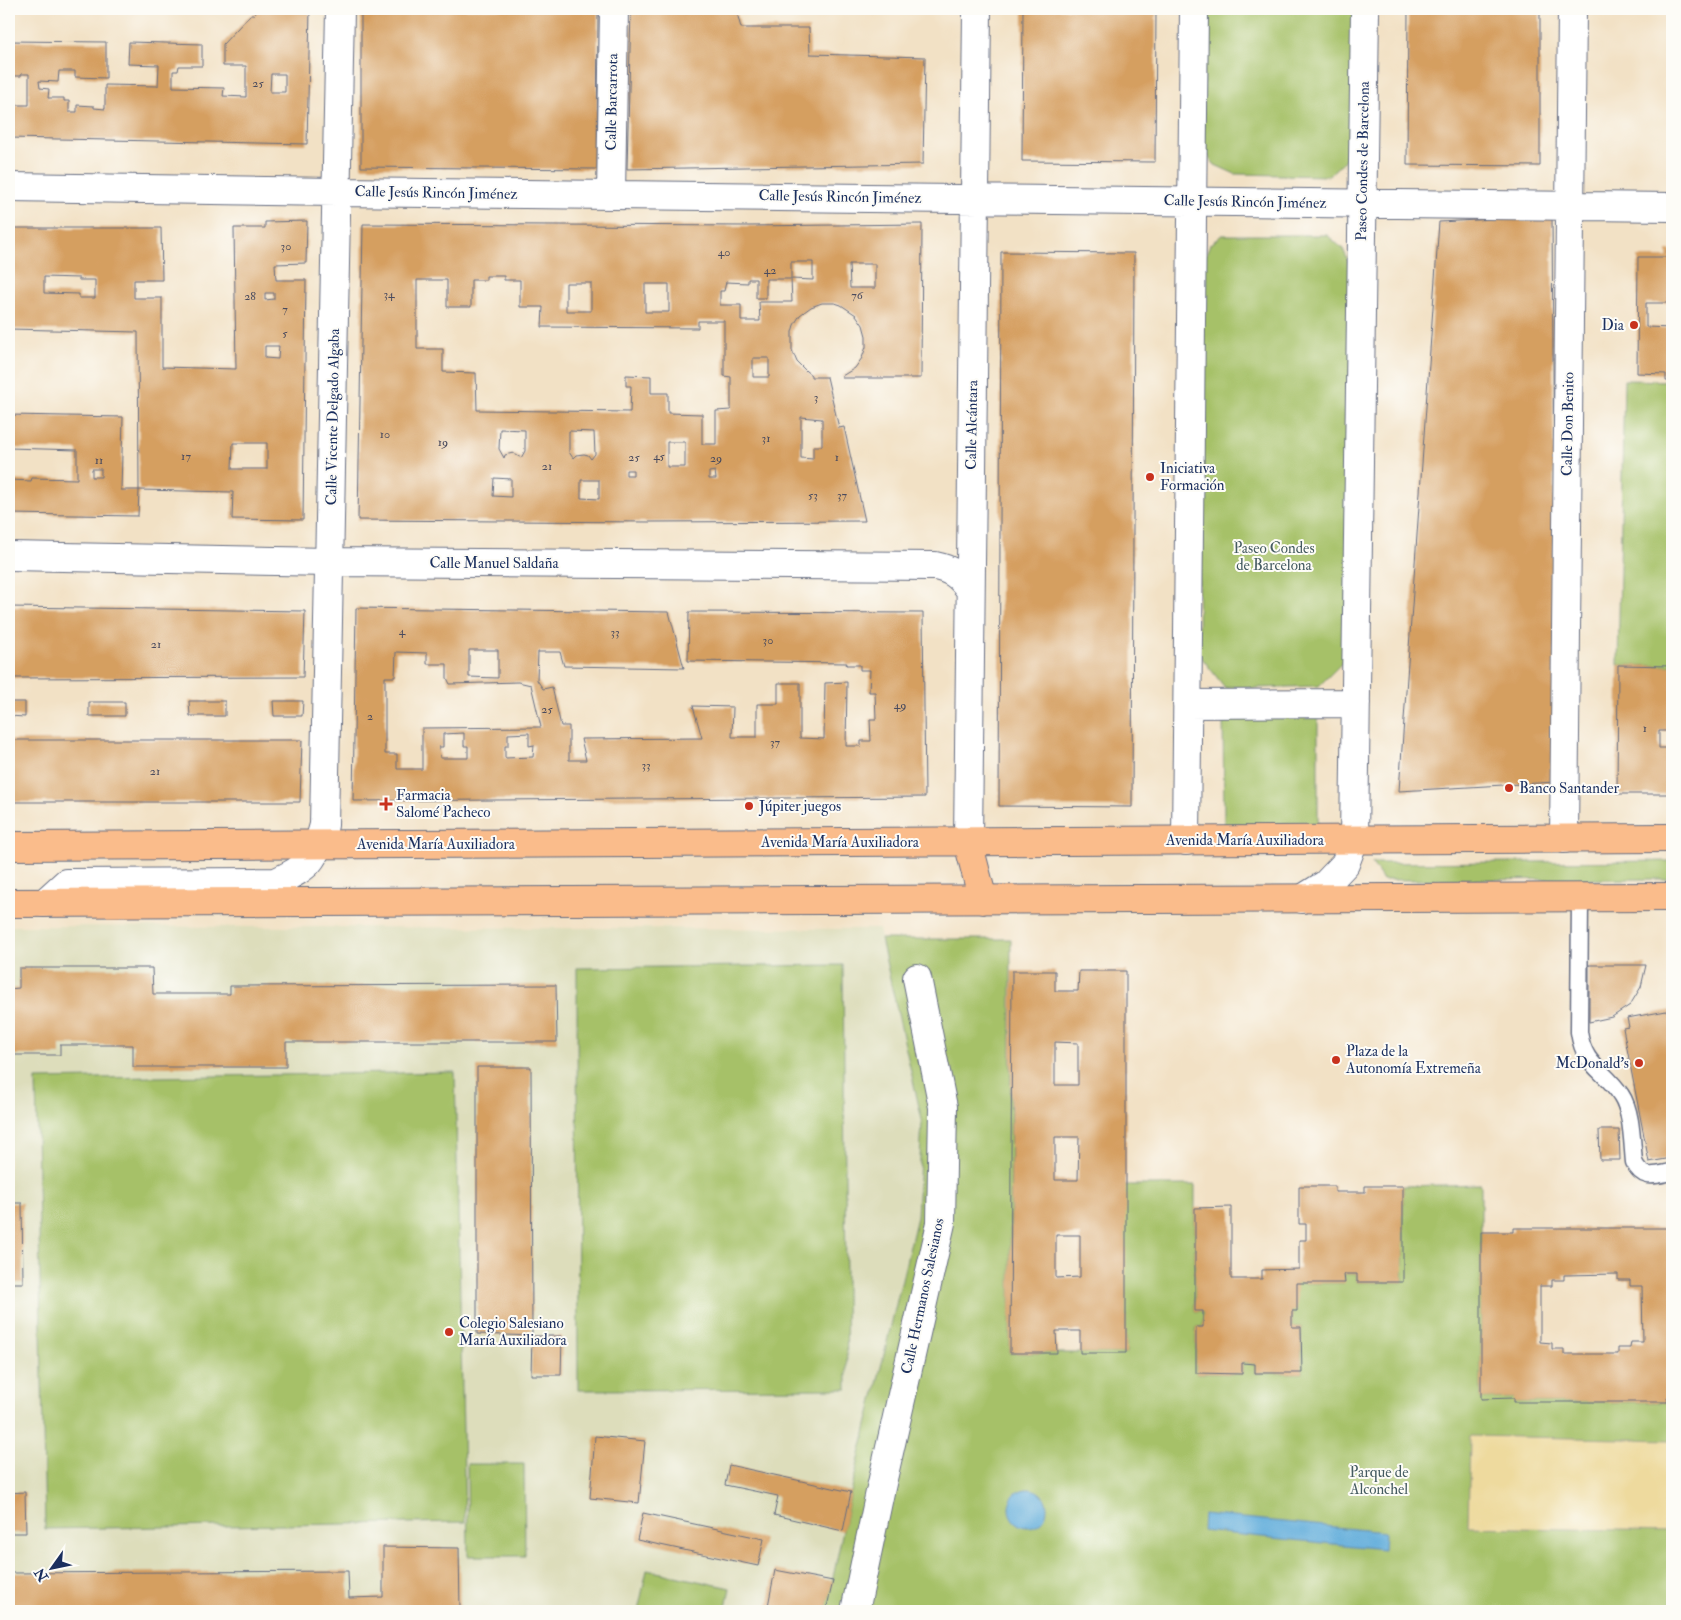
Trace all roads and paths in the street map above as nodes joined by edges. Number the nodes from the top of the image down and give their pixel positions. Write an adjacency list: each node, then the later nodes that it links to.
1 (340, 9): 8 (street, Calle Vicente Delgado Algaba)
2 (614, 9): 9 (street, Calle Barcarrota)
3 (977, 9): 10 (street, Calle Alcántara)
4 (1194, 9): 11 (street)
5 (1365, 9): 12 (street, Paseo Condes de Barcelona)
6 (1572, 9): 13 (street, Calle Don Benito)
7 (9, 186): 8 (street, Calle Jesús Rincón Jiménez)
8 (337, 192): 9 (street, Calle Jesús Rincón Jiménez); 16 (street, Calle Vicente Delgado Algaba)
9 (611, 195): 10 (street, Calle Jesús Rincón Jiménez)
10 (975, 199): 11 (street, Calle Jesús Rincón Jiménez); 17 (street, Calle Alcántara)
11 (1192, 201): 12 (street, Calle Jesús Rincón Jiménez); 19 (street)
12 (1362, 203): 13 (street, Calle Jesús Rincón Jiménez); 18 (street, Paseo Condes de Barcelona)
13 (1569, 206): 14 (street, Calle Jesús Rincón Jiménez); 22 (street, Calle Don Benito)
14 (1672, 207)
15 (9, 556): 16 (street, Calle Manuel Saldaña)
16 (330, 562): 17 (street, Calle Manuel Saldaña); 20 (street, Calle Vicente Delgado Algaba)
17 (970, 590): 25 (street, Calle Alcántara)
18 (1356, 703): 19 (street); 24 (street, Paseo Condes de Barcelona)
19 (1187, 704): 23 (street)
20 (322, 835): 25 (main road, Avenida María Auxiliadora); 26 (main road, Avenida María Auxiliadora); 32 (street)
21 (1672, 838): 22 (main road, Avenida María Auxiliadora)
22 (1564, 839): 24 (main road, Avenida María Auxiliadora)
23 (1186, 840): 24 (main road, Avenida María Auxiliadora); 25 (main road, Avenida María Auxiliadora)
24 (1354, 840): 28 (street, Paseo Condes de Barcelona)
25 (968, 842): 30 (main road)
26 (9, 846)
27 (1672, 897): 29 (main road)
28 (1302, 898): 29 (main road); 30 (main road)
29 (1580, 898): 34 (lane)
30 (983, 900): 32 (main road)
31 (9, 903): 32 (main road)
32 (44, 903)
33 (917, 978): 35 (street, Calle Hermanos Salesianos)
34 (1672, 1172)
35 (855, 1611)

